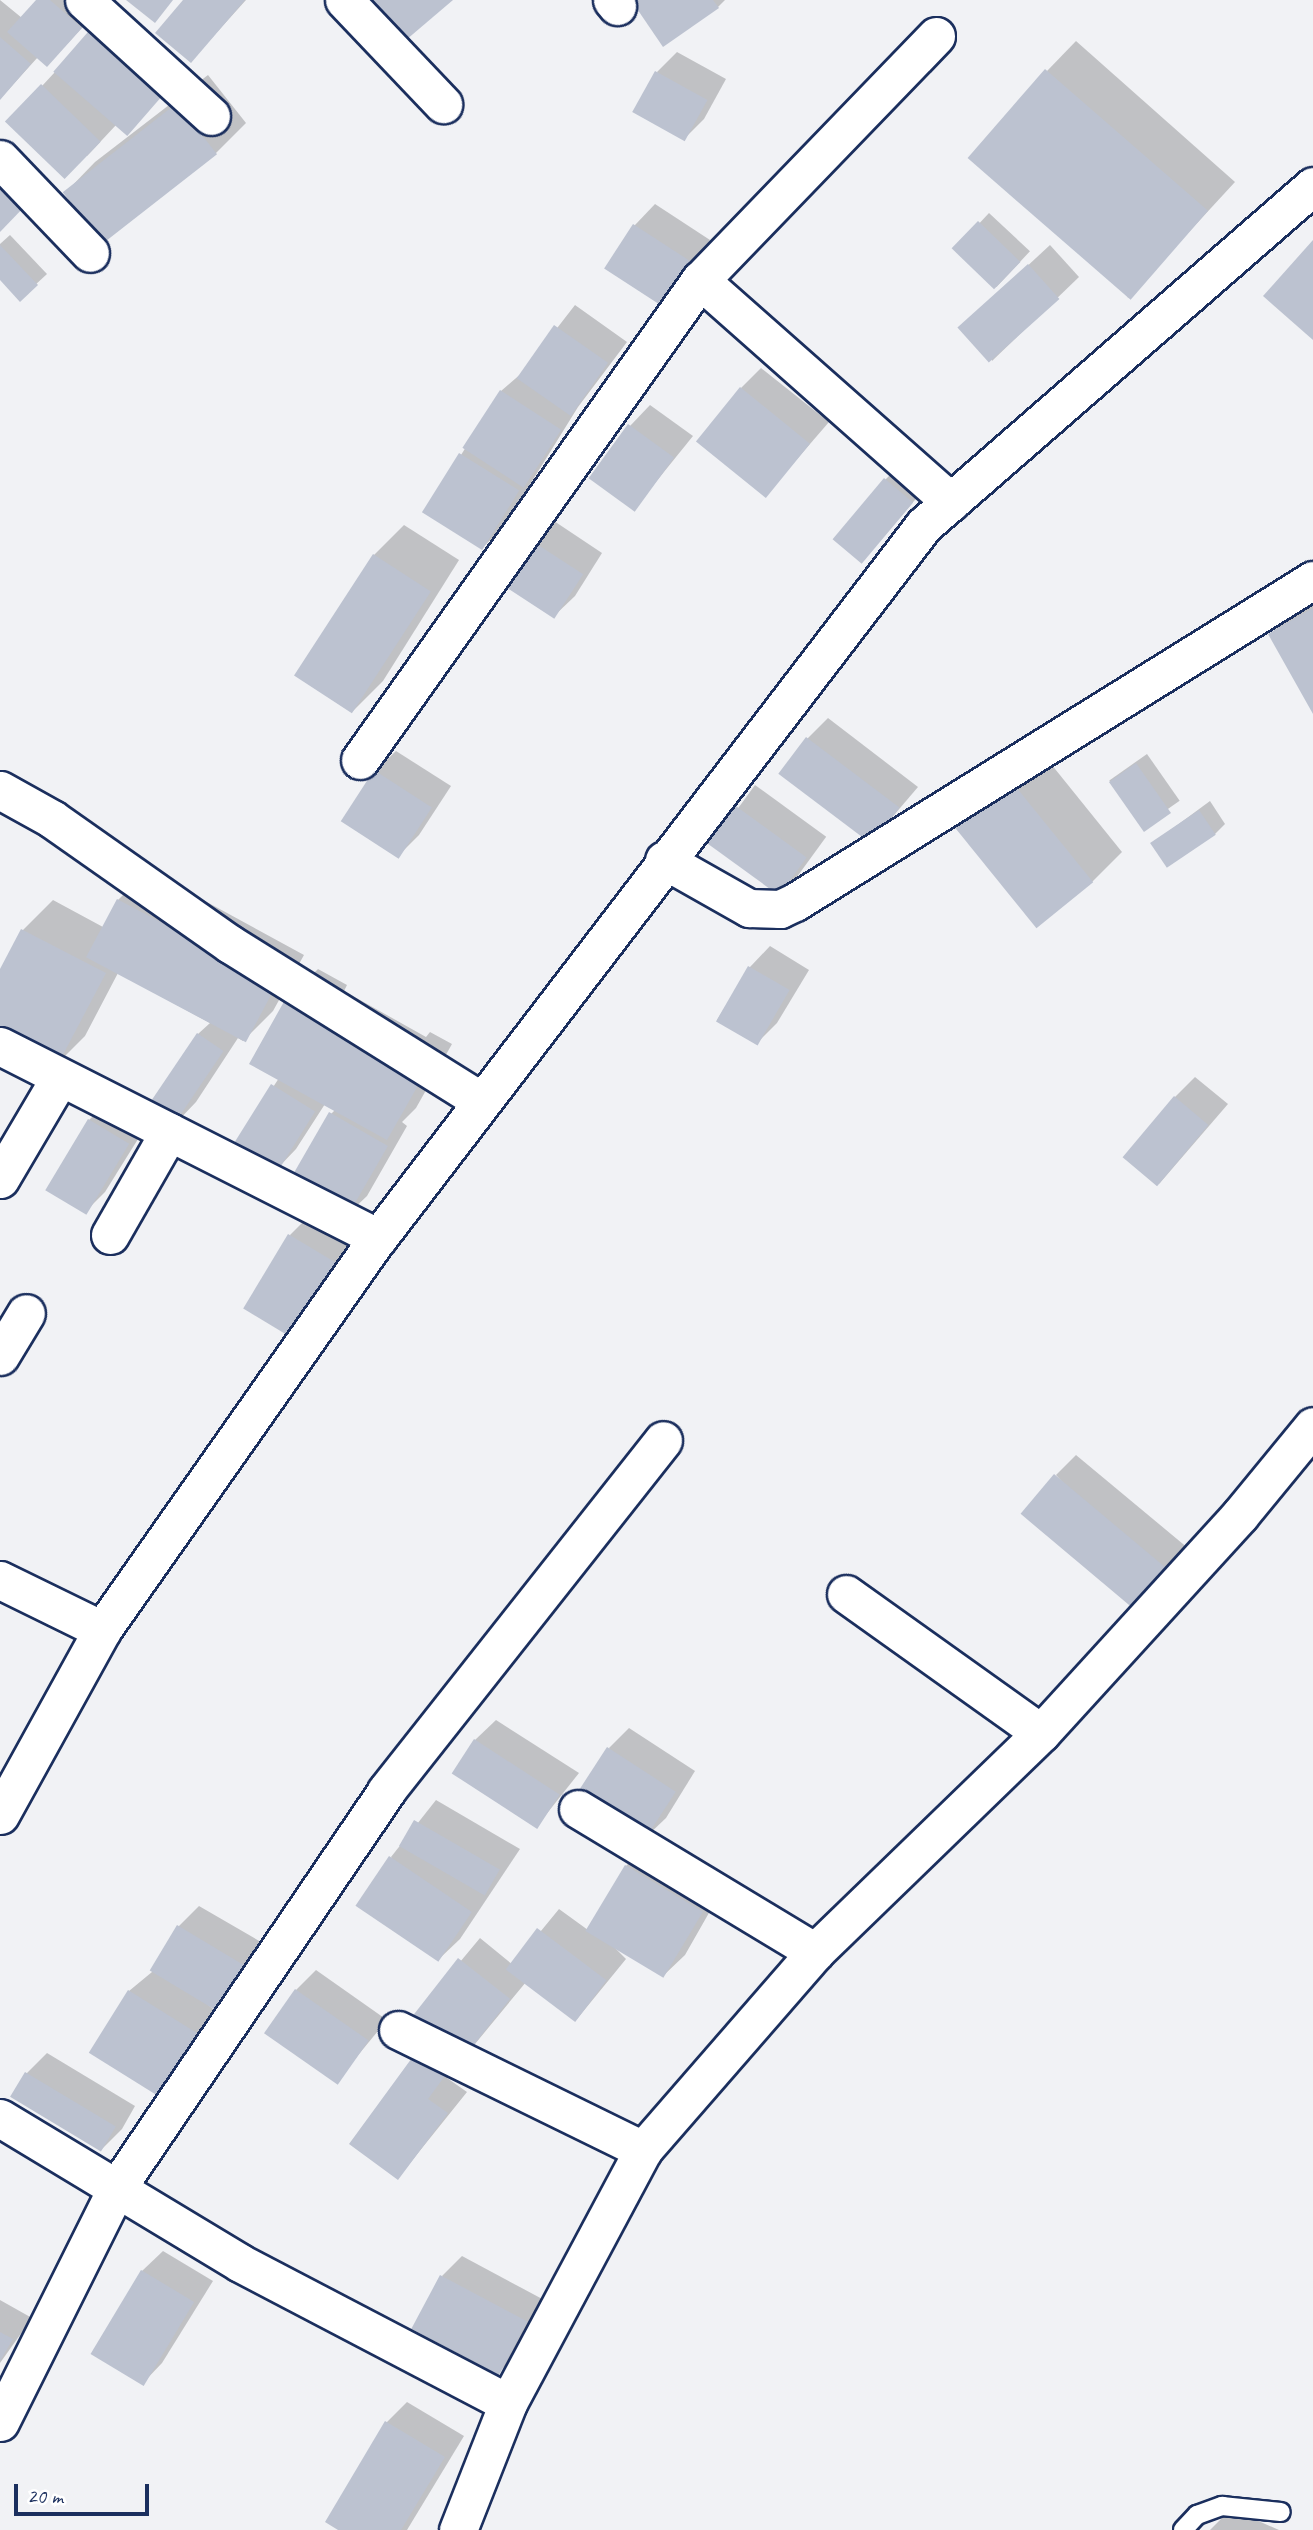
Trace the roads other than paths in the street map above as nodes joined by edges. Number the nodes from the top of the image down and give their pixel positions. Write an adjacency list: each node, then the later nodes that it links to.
1 (84, 0): 5 (street)
2 (344, 0): 4 (street)
3 (936, 36): 9 (street)
4 (443, 104)
5 (211, 116)
6 (0, 159): 8 (street)
7 (1313, 186): 10 (street)
8 (90, 253)
9 (700, 280): 10 (street); 12 (street)
10 (951, 502): 14 (street)
11 (1313, 580): 14 (street)
12 (360, 760)
13 (0, 790): 17 (street)
14 (664, 860): 17 (street)
15 (0, 1046): 16 (street)
16 (61, 1077): 18 (street); 19 (street)
17 (480, 1100): 21 (street)
18 (169, 1132): 20 (street); 21 (street)
19 (0, 1179)
20 (110, 1235)
21 (378, 1238): 28 (street)
22 (26, 1313): 23 (street)
23 (0, 1356)
24 (1313, 1426): 29 (street)
25 (663, 1440): 36 (street)
26 (0, 1580): 28 (street)
27 (846, 1594): 29 (street)
28 (102, 1630): 31 (street)
29 (1041, 1733): 32 (street)
30 (578, 1809): 32 (street)
31 (0, 1815)
32 (814, 1952): 35 (street)
33 (398, 2030): 35 (street)
34 (0, 2118): 36 (street)
35 (643, 2150): 37 (street)
36 (116, 2189): 37 (street); 38 (street)
37 (508, 2403): 40 (street)
38 (0, 2422)
39 (1281, 2512): 41 (lane)
40 (457, 2530)
41 (1183, 2530)

